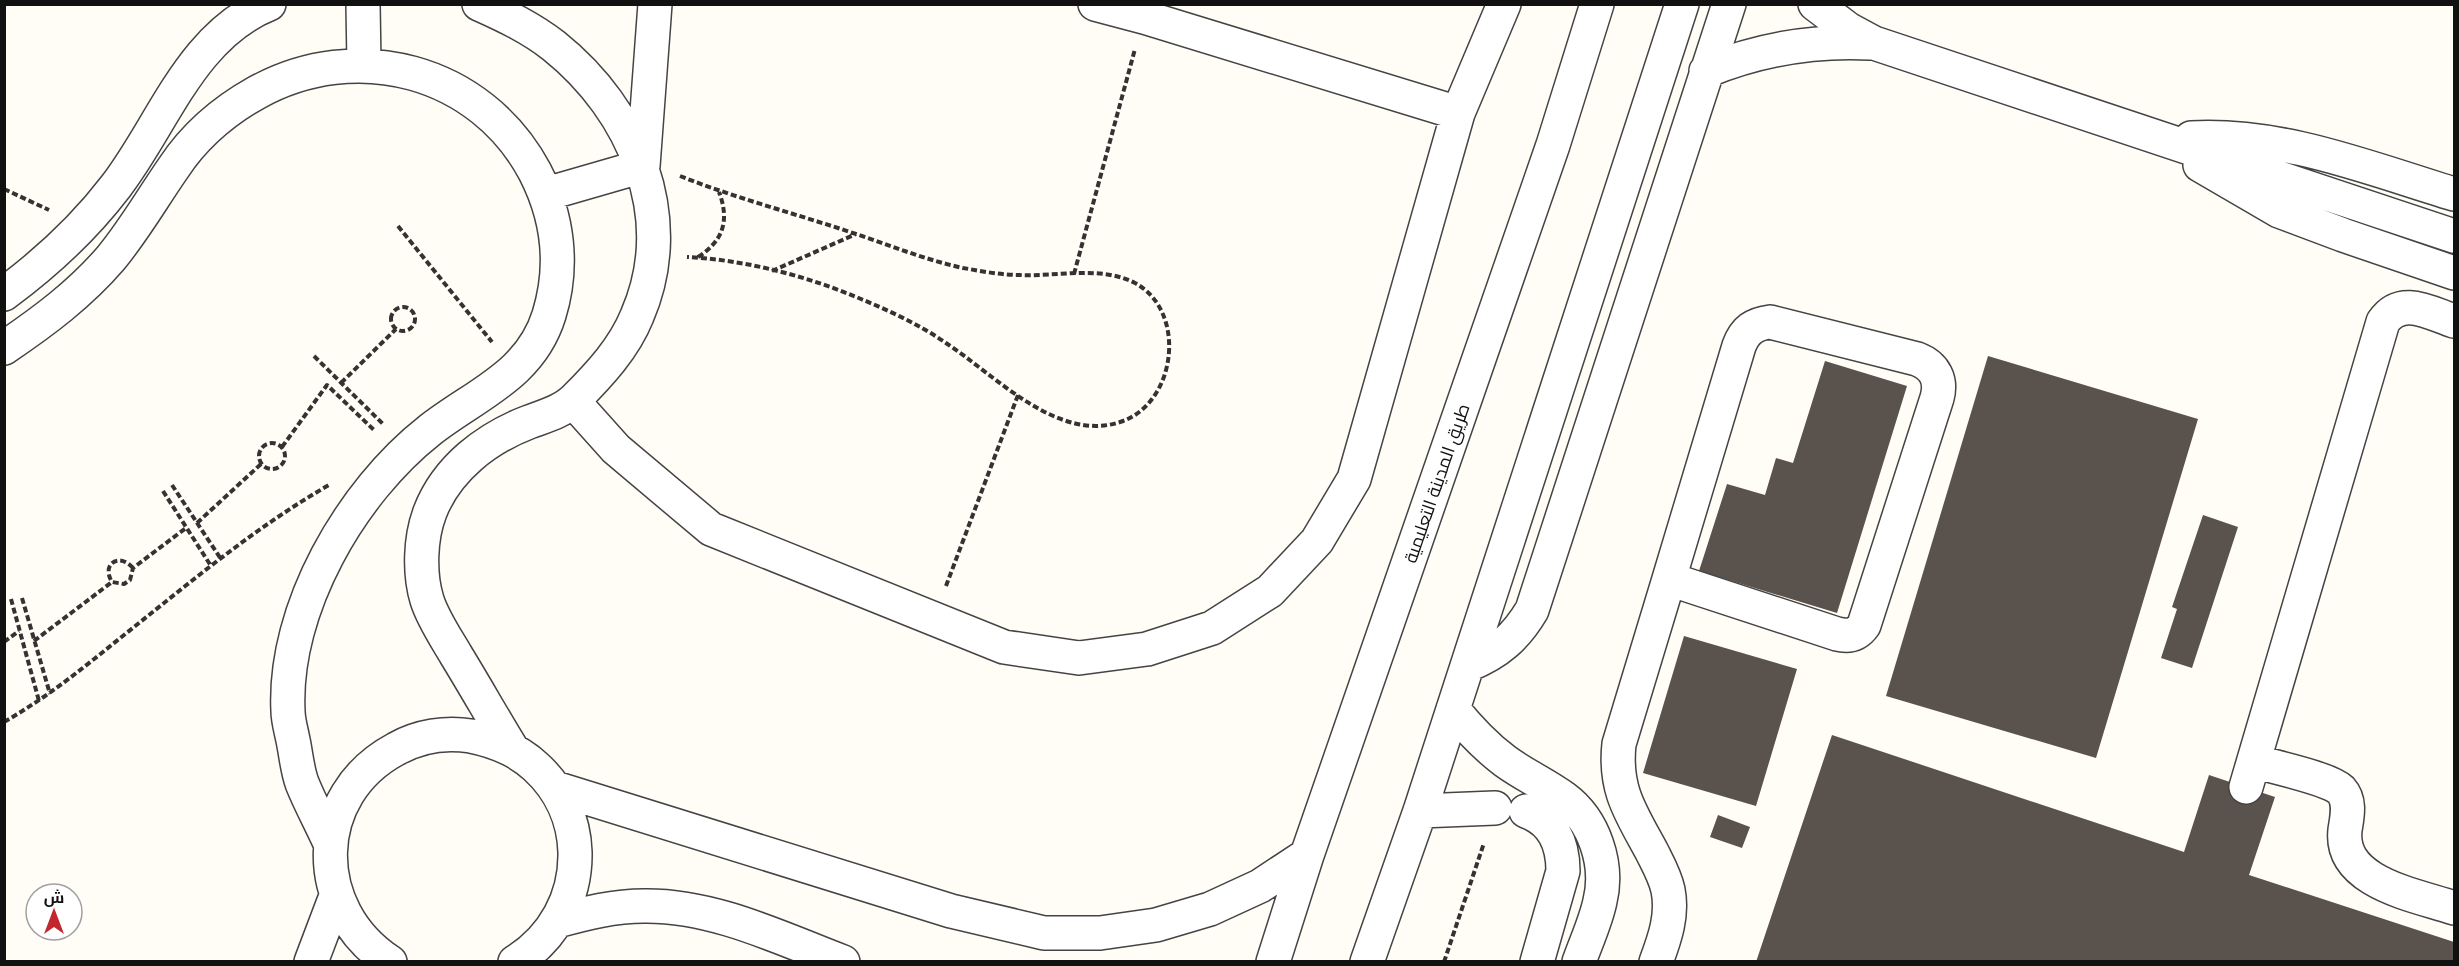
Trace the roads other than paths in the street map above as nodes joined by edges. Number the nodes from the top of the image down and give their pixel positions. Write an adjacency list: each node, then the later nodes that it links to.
1 (363, 4): 12 (street)
2 (479, 4): 16 (street)
3 (655, 4): 16 (street)
4 (1095, 4): 14 (street)
5 (1504, 4): 14 (street)
6 (1597, 4): 32 (street, طريق المدينة التعليمية)
7 (1682, 4): 26 (street)
8 (1729, 4): 13 (street)
9 (1815, 4): 11 (street)
10 (249, 9): 21 (street)
11 (1874, 43): 13 (street); 15 (street)
12 (364, 65): 17 (street); 23 (street)
13 (1706, 71): 26 (street)
14 (1458, 113): 24 (street)
15 (2164, 140): 18 (street); 19 (street); 20 (street)
16 (643, 163): 17 (street); 24 (street)
17 (546, 194): 31 (street)
18 (2454, 194)
19 (2454, 236)
20 (2454, 273)
21 (4, 294)
22 (2454, 321): 34 (street)
23 (6, 337)
24 (573, 401): 28 (street)
25 (1669, 579): 25 (street); 44 (street)
26 (1468, 665): 27 (street)
27 (1453, 709): 30 (street); 43 (street)
28 (512, 749): 29 (street); 31 (street)
29 (555, 789): 32 (street); 35 (street)
30 (1420, 811): 41 (street); 42 (street)
31 (330, 843): 33 (street)
32 (1307, 855): 40 (street, طريق المدينة التعليمية)
33 (336, 896): 36 (street); 37 (street)
34 (2454, 908)
35 (557, 921): 38 (street); 39 (street)
36 (311, 962)
37 (390, 962)
38 (515, 962)
39 (843, 962)
40 (1273, 962)
41 (1367, 962)
42 (1537, 962)
43 (1579, 962)
44 (1656, 962)

